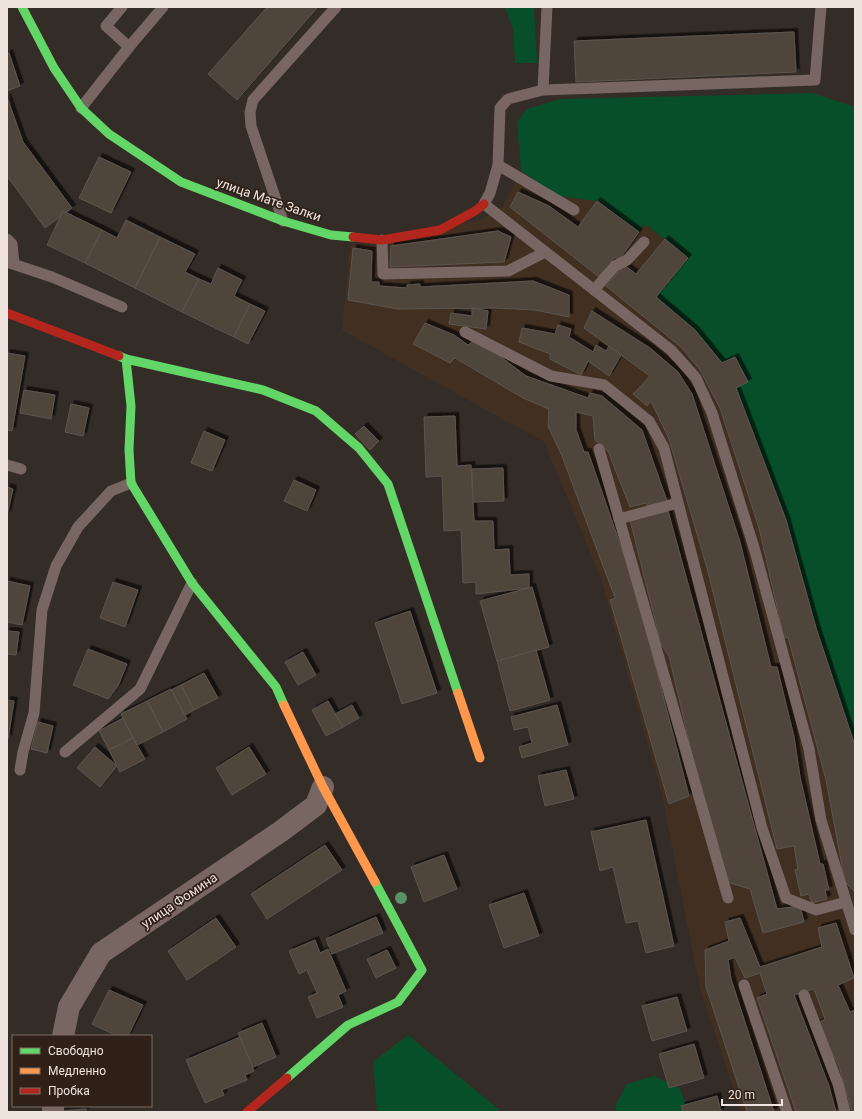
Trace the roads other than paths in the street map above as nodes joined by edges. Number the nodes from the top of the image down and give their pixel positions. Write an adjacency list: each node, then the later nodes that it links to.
1 (22, 7): 9 (street, улица Мате Залки)
2 (122, 7): 7 (lane)
3 (163, 7): 7 (lane)
4 (336, 7): 13 (lane)
5 (547, 7): 8 (lane)
6 (821, 7): 8 (lane)
7 (129, 47): 9 (lane)
8 (543, 90): 10 (lane)
9 (81, 108): 13 (street, улица Мате Залки)
10 (498, 166): 11 (lane); 12 (lane)
11 (484, 204): 15 (street, улица Мате Залки); 17 (lane)
12 (574, 210)
13 (283, 221): 15 (street, улица Мате Залки)
14 (7, 238): 18 (lane)
15 (382, 240): 17 (lane)
16 (644, 242): 19 (lane)
17 (545, 252): 19 (lane)
18 (11, 263): 20 (lane)
19 (594, 290): 36 (lane)
20 (122, 307)
21 (7, 314): 23 (street)
22 (465, 332): 28 (lane)
23 (126, 359): 27 (street); 32 (street)
24 (599, 449): 29 (lane)
25 (7, 465): 26 (lane)
26 (21, 469)
27 (131, 483): 30 (street); 33 (lane)
28 (678, 503): 29 (lane); 36 (lane)
29 (619, 519): 35 (lane)
30 (192, 583): 31 (lane); 34 (street)
31 (65, 752)
32 (480, 758)
33 (20, 770)
34 (323, 787): 40 (street, улица Фомина); 41 (street)
35 (728, 898)
36 (846, 902): 37 (lane)
37 (855, 930)
38 (744, 985): 42 (lane)
39 (804, 995): 43 (lane)
40 (63, 1035)
41 (247, 1112)
42 (787, 1112)
43 (845, 1112)

